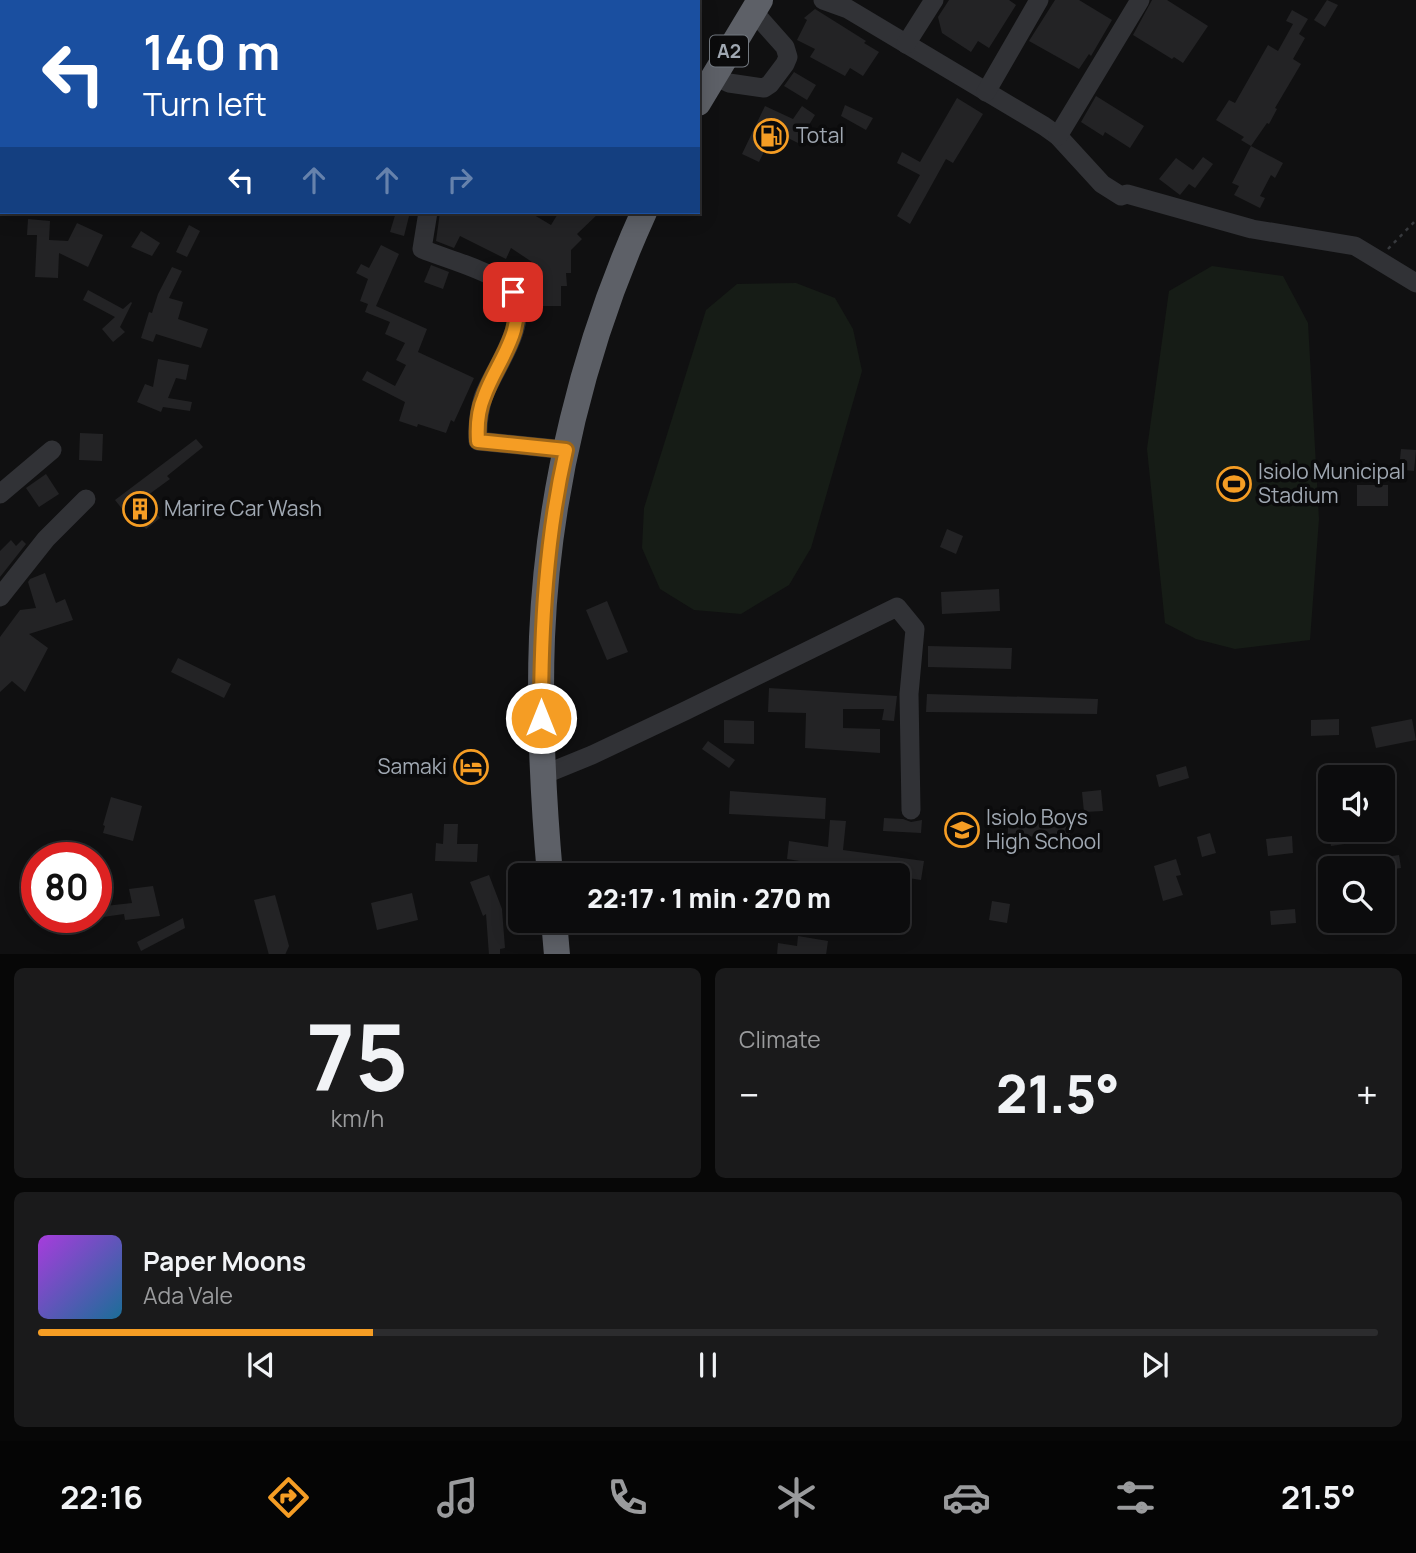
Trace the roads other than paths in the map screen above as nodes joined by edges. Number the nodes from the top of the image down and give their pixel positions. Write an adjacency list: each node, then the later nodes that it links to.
1 (823, 0): 6 (street)
2 (934, 0): 6 (street)
3 (1039, 0): 8 (street)
4 (1140, 0): 10 (street)
5 (756, 6): 7 (highway, A2); 7 (street)
6 (906, 44): 8 (street)
7 (714, 76): 9 (highway, A2)
8 (986, 92): 10 (street)
9 (700, 100)
10 (1058, 136): 13 (street)
11 (428, 214): 15 (street)
12 (643, 214): 15 (highway)
13 (1416, 283)
14 (52, 450): 16 (street)
15 (566, 450): 19 (highway)
16 (0, 494)
17 (86, 499): 18 (street)
18 (0, 597)
19 (543, 775): 20 (street); 21 (highway)
20 (911, 810)
21 (549, 863)
22 (555, 933): 23 (highway)
23 (557, 954)

